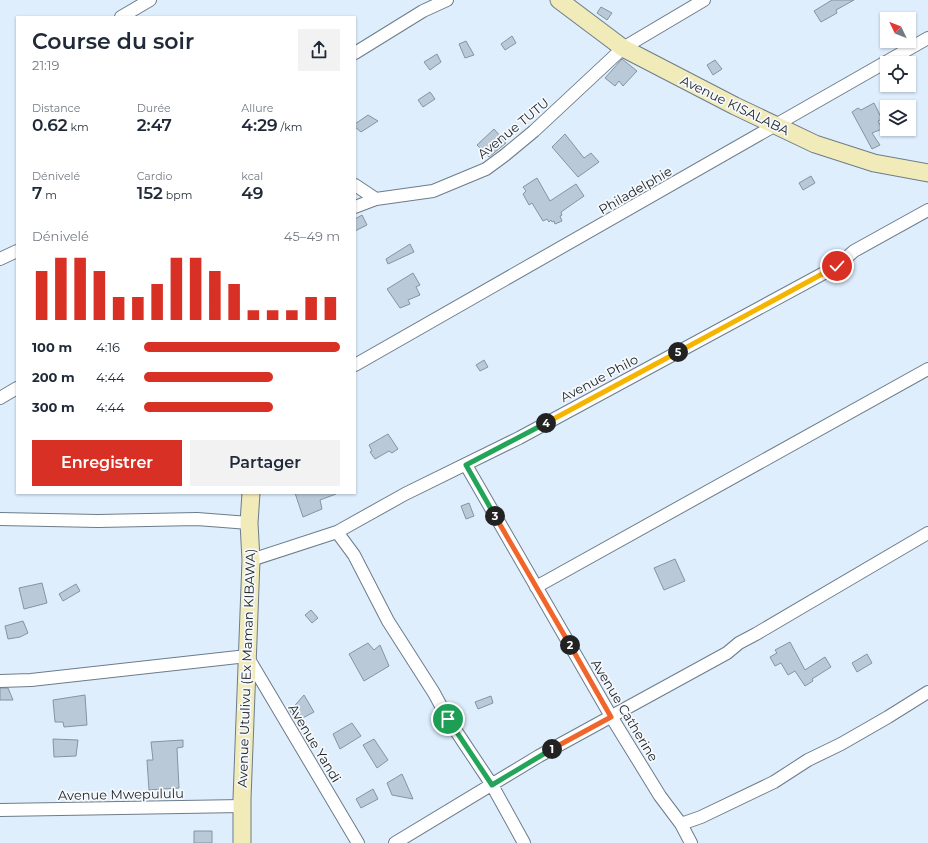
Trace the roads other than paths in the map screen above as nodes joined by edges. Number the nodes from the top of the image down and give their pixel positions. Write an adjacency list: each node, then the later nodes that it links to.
1 (150, 0): 5 (street)
2 (447, 0): 8 (street)
3 (559, 0): 7 (street, Avenue KISALABA)
4 (704, 0): 7 (street)
5 (123, 16)
6 (928, 38): 9 (street, Philadelphie)
7 (623, 48): 9 (street, Avenue KISALABA); 12 (street, Avenue TUTU)
8 (356, 52)
9 (775, 125): 10 (street, Avenue KISALABA); 17 (street, Philadelphie)
10 (928, 173)
11 (356, 186): 12 (street)
12 (376, 199): 13 (street, Avenue TUTU)
13 (356, 207)
14 (928, 210): 21 (street, Avenue Philo)
15 (16, 251): 16 (street)
16 (0, 259)
17 (356, 364)
18 (928, 369): 28 (street)
19 (16, 389): 20 (street)
20 (0, 398)
21 (466, 465): 25 (street, Avenue Philo); 28 (street, Avenue Catherine)
22 (251, 494): 24 (street, Avenue Utulivu (Ex Maman KIBAWA))
23 (0, 519): 24 (street)
24 (249, 523): 27 (street, Avenue Utulivu (Ex Maman KIBAWA))
25 (338, 532): 27 (street, Avenue Philo); 33 (street)
26 (928, 533): 32 (street)
27 (251, 560): 29 (street, Avenue Utulivu (Ex Maman KIBAWA))
28 (536, 587): 32 (street, Avenue Catherine)
29 (247, 656): 30 (street); 34 (street, Avenue Utulivu (Ex Maman KIBAWA)); 38 (street, Avenue Yandi)
30 (0, 682)
31 (928, 692): 36 (street)
32 (611, 717): 33 (street); 36 (street, Avenue Catherine)
33 (492, 785): 39 (street); 40 (street)
34 (242, 806): 35 (street, Avenue Mwepululu); 37 (street, Avenue Utulivu (Ex Maman KIBAWA))
35 (0, 810)
36 (681, 824): 41 (street, Avenue Catherine)
37 (242, 843)
38 (358, 843)
39 (395, 843)
40 (524, 843)
41 (691, 843)

